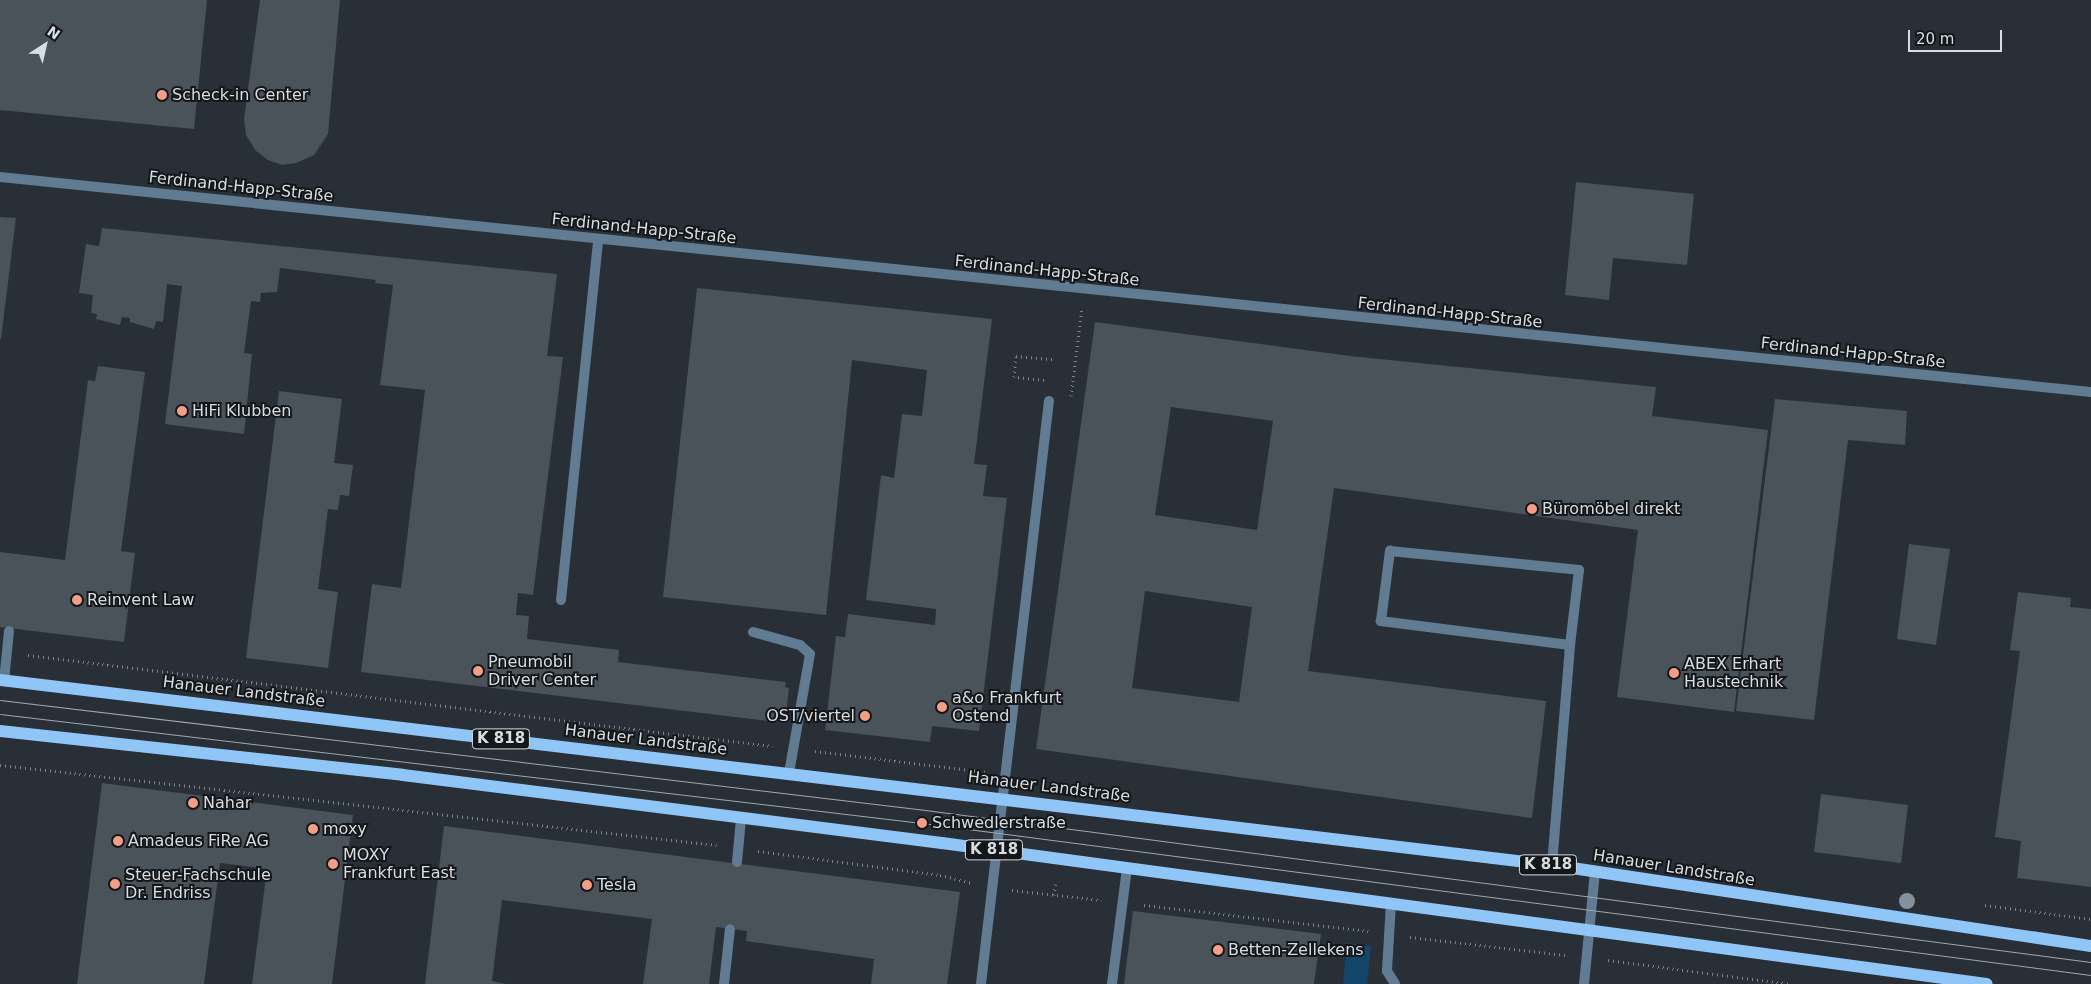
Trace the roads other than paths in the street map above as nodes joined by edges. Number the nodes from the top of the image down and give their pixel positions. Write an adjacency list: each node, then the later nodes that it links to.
1 (0, 178): 2 (street, Ferdinand-Happ-Straße)
2 (598, 239): 3 (street, Ferdinand-Happ-Straße); 5 (street)
3 (2091, 392)
4 (1049, 401): 12 (street)
5 (561, 600)
6 (9, 631): 9 (street)
7 (753, 632): 11 (street)
8 (1570, 645): 8 (street); 16 (street)
9 (2, 681): 11 (main road, Hanauer Landstraße / K 818)
10 (0, 731): 13 (main road, K 818)
11 (789, 773): 12 (main road, Hanauer Landstraße / K 818)
12 (1002, 797): 14 (street); 16 (main road, Hanauer Landstraße / K 818)
13 (741, 819): 14 (main road, K 818); 15 (street)
14 (996, 850): 17 (main road, K 818); 24 (street)
15 (737, 862)
16 (1552, 865): 18 (main road, Hanauer Landstraße / K 818)
17 (1127, 868): 19 (main road, K 818); 25 (street)
18 (1595, 872): 21 (street); 22 (main road, Hanauer Landstraße / K 818)
19 (1391, 903): 21 (main road, K 818); 26 (street)
20 (730, 929): 23 (street)
21 (1589, 930): 27 (street); 28 (main road, K 818)
22 (2091, 946)
23 (724, 984)
24 (981, 984)
25 (1112, 984)
26 (1395, 984)
27 (1584, 984)
28 (1987, 984)

